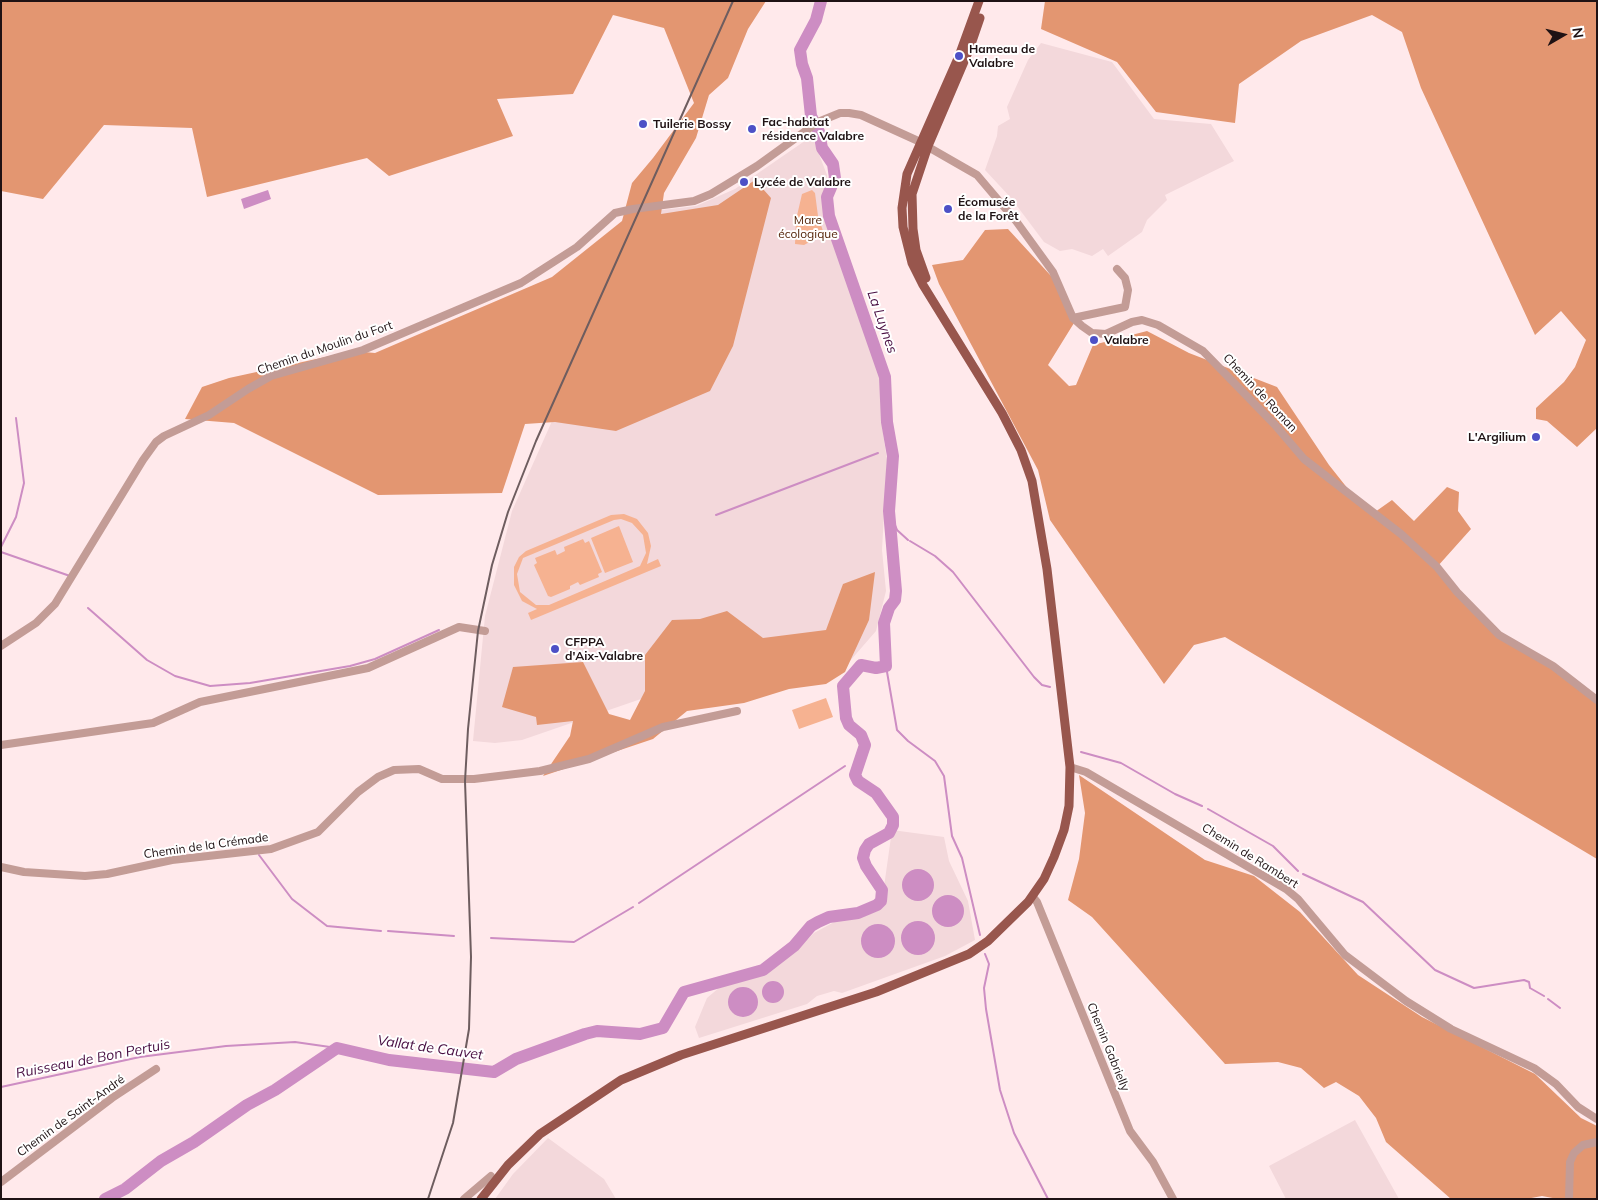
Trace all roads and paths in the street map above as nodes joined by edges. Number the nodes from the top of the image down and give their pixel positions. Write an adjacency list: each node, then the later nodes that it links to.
1 (979, 1): 4 (main road)
2 (984, 1): 4 (main road)
3 (818, 122): 4 (street, Chemin de Roman); 8 (street, Chemin du Moulin du Fort)
4 (921, 142): 6 (street, Chemin de Roman); 12 (main road)
5 (1117, 269): 6 (street)
6 (1074, 318): 9 (street, Chemin de Roman)
7 (485, 631): 11 (street)
8 (1, 646)
9 (1597, 700)
10 (737, 711): 13 (street, Chemin de la Crémade)
11 (1, 745)
12 (1070, 767): 14 (main road); 16 (street, Chemin de Rambert)
13 (1, 868)
14 (1033, 897): 21 (main road); 22 (street, Chemin Gabrielly)
15 (156, 1069): 19 (street, Chemin de Saint-André)
16 (1597, 1119)
17 (1597, 1142): 23 (street)
18 (491, 1176): 20 (street)
19 (1, 1182)
20 (464, 1199)
21 (482, 1199)
22 (1173, 1199)
23 (1569, 1199)

